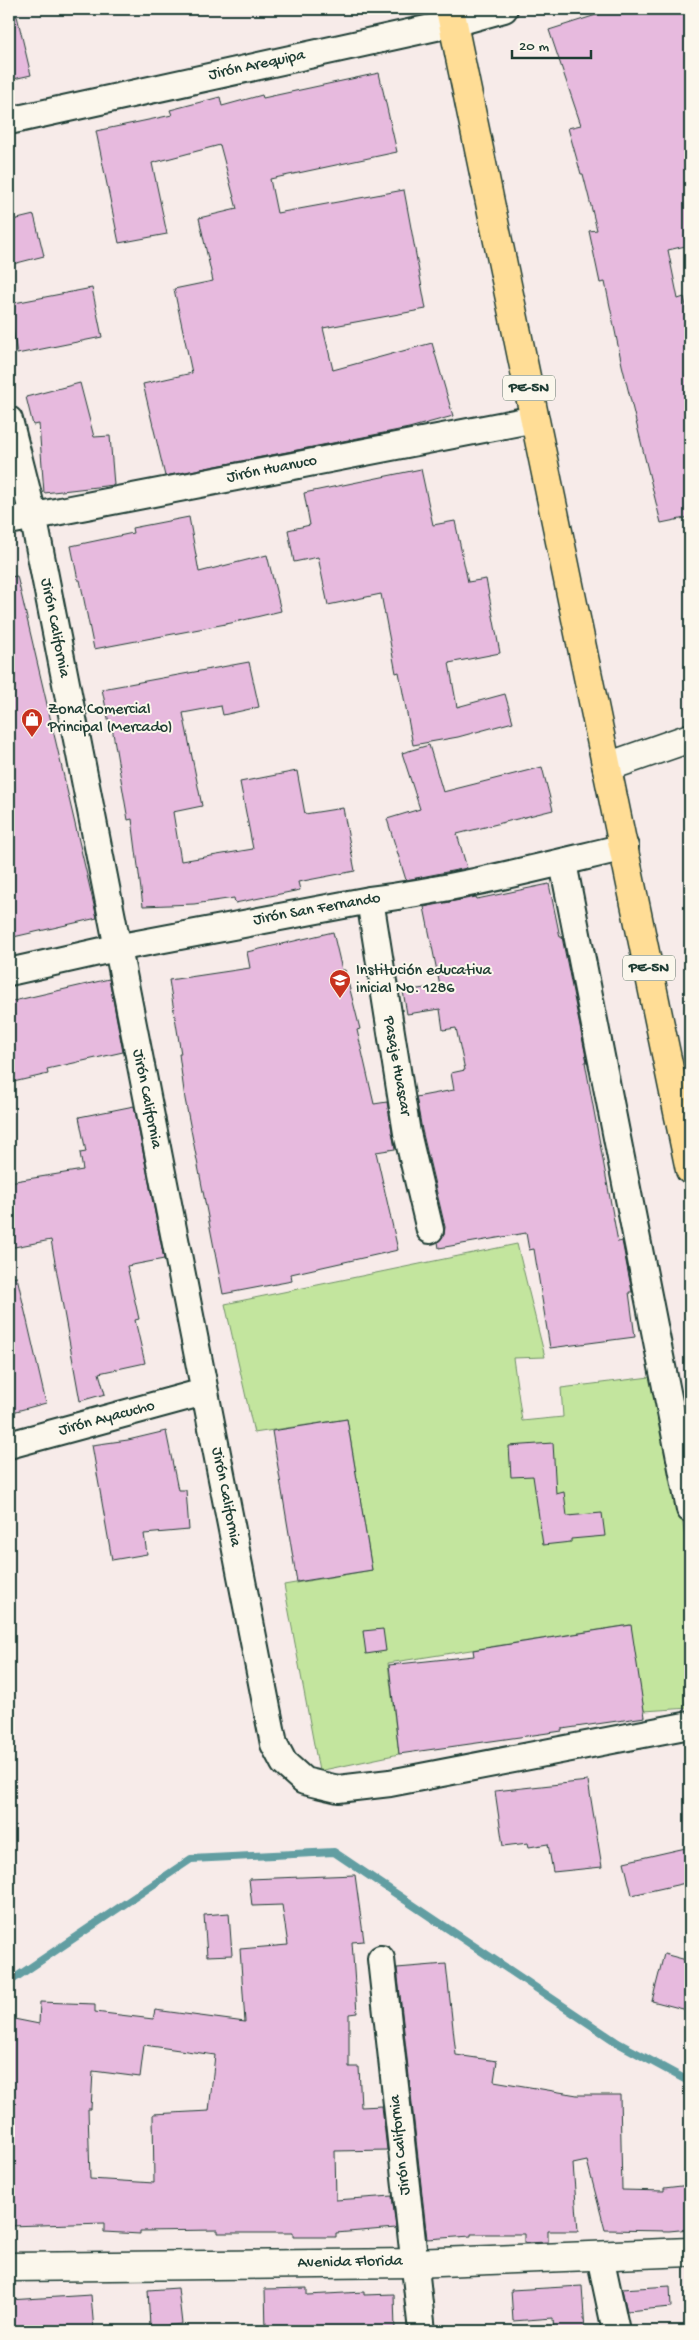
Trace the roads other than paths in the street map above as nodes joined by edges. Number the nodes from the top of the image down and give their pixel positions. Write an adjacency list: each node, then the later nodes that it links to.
1 (504, 9): 3 (street, Jirón Arequipa)
2 (513, 9): 3 (street)
3 (452, 16): 4 (street, Jirón Arequipa); 6 (highway, PE-5N)
4 (9, 121)
5 (9, 420): 7 (street, Jirón California)
6 (535, 420): 7 (street, Jirón Huanuco); 9 (highway, PE-5N)
7 (21, 518): 13 (street, Jirón California)
8 (690, 738): 9 (street)
9 (607, 767): 10 (highway, PE-5N)
10 (625, 847): 11 (street, Jirón San Fernando); 15 (highway, PE-5N)
11 (563, 863): 12 (street, Jirón San Fernando); 19 (street)
12 (370, 900): 13 (street, Jirón San Fernando); 16 (street, Pasaje Huascar)
13 (116, 948): 14 (street, Jirón San Fernando); 17 (street, Jirón California)
14 (9, 972)
15 (690, 1170)
16 (430, 1230)
17 (204, 1392): 18 (street, Jirón Ayacucho); 20 (street, Jirón California)
18 (9, 1445)
19 (690, 1509)
20 (690, 1725)
21 (381, 1959): 24 (street, Jirón California)
22 (690, 2252): 23 (street, Avenida Florida)
23 (600, 2256): 24 (street, Avenida Florida); 27 (street)
24 (414, 2263): 25 (street, Avenida Florida); 26 (street, Jirón California)
25 (9, 2267)
26 (422, 2331)
27 (616, 2331)

